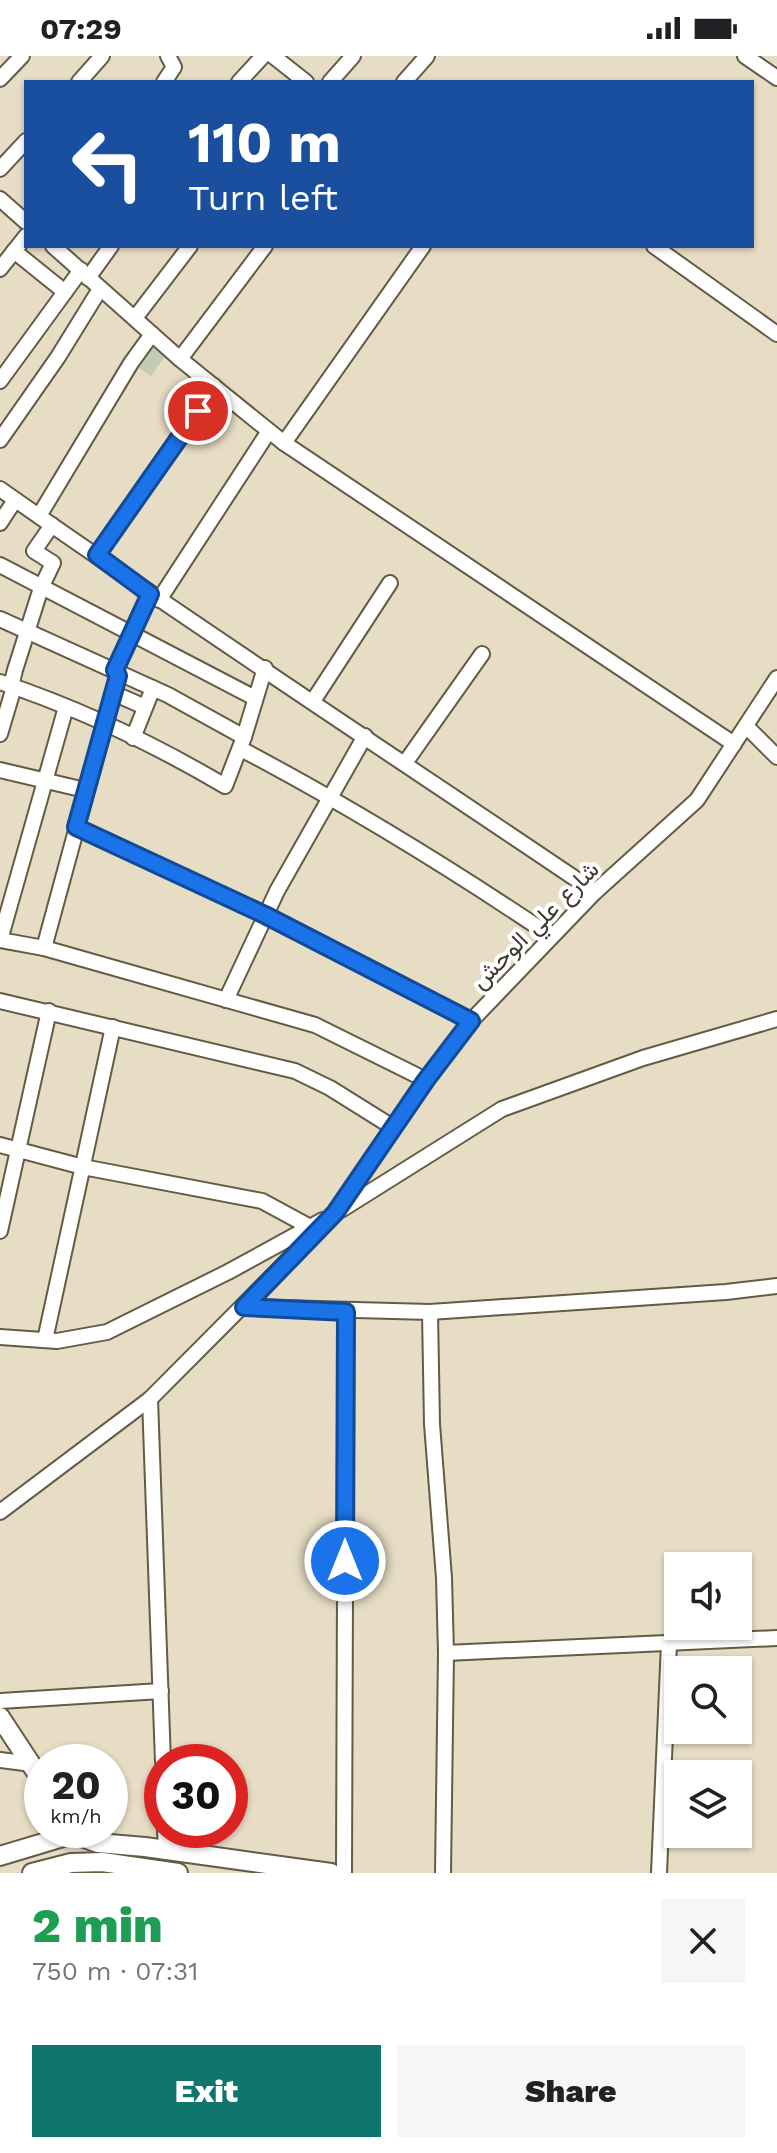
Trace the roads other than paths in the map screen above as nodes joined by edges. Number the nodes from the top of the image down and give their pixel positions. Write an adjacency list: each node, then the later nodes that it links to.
1 (22, 56): 10 (street)
2 (102, 56): 11 (street)
3 (168, 56): 12 (street)
4 (263, 56): 13 (street)
5 (273, 56): 14 (street)
6 (353, 56): 15 (street)
7 (427, 56): 16 (street)
8 (745, 56): 9 (street)
9 (777, 78)
10 (0, 79)
11 (81, 80)
12 (165, 80)
13 (241, 80)
14 (303, 80)
15 (332, 80)
16 (406, 80)
17 (24, 143): 18 (street)
18 (0, 169)
19 (0, 199): 20 (street)
20 (24, 220)
21 (24, 238): 28 (street)
22 (55, 248): 30 (street)
23 (109, 248): 30 (street)
24 (188, 248): 33 (street)
25 (263, 248): 36 (street)
26 (422, 248): 41 (street)
27 (657, 248): 35 (street)
28 (14, 251): 29 (street); 32 (street)
29 (0, 269)
30 (85, 274): 31 (street); 32 (street)
31 (100, 289): 33 (street); 40 (street)
32 (65, 292): 37 (street)
33 (135, 318): 34 (street)
34 (152, 334): 36 (street); 44 (street)
35 (777, 334)
36 (180, 359): 38 (street)
37 (0, 381)
38 (214, 386): 39 (street); 47 (street)
39 (269, 431): 41 (street); 51 (street)
40 (0, 440)
41 (284, 443): 72 (street)
42 (0, 489): 43 (street)
43 (15, 500): 44 (street); 45 (street)
44 (39, 516): 46 (street)
45 (0, 523)
46 (52, 525): 47 (street); 50 (street)
47 (97, 555): 51 (street)
48 (0, 565): 50 (street)
49 (390, 583): 63 (street)
50 (41, 588): 53 (street); 54 (street)
51 (154, 597): 54 (street); 56 (street)
52 (0, 619): 53 (street)
53 (28, 632): 57 (street); 59 (street)
54 (130, 633): 57 (street); 62 (street)
55 (482, 654): 74 (street)
56 (265, 668): 62 (street); 63 (street)
57 (115, 670): 60 (street); 61 (street)
58 (777, 678): 67 (street, شارع علي الوحش)
59 (7, 684): 64 (street); 68 (street)
60 (153, 688): 65 (street); 71 (street)
61 (113, 693): 65 (street); 66 (street)
62 (255, 698): 71 (street)
63 (313, 701): 69 (street)
64 (66, 707): 66 (street); 76 (street)
65 (145, 707): 70 (street)
66 (105, 722): 70 (street); 77 (street)
67 (746, 726): 72 (street, شارع علي الوحش); 73 (street)
68 (0, 734)
69 (365, 736): 74 (street); 78 (street)
70 (133, 738): 71 (street)
71 (242, 743): 78 (street)
72 (734, 744): 80 (street, شارع علي الوحش)
73 (777, 757)
74 (405, 763): 80 (street)
75 (0, 770): 76 (street)
76 (45, 779): 77 (street); 83 (street)
77 (85, 790): 79 (street)
78 (329, 795): 81 (street); 82 (street)
79 (76, 827): 81 (street); 84 (street)
80 (595, 892): 82 (street, شارع علي الوحش)
81 (265, 915): 85 (street); 89 (street)
82 (551, 936): 89 (street, شارع علي الوحش)
83 (0, 940): 84 (street)
84 (44, 948): 85 (street)
85 (226, 1000): 91 (street)
86 (0, 1001): 87 (street)
87 (49, 1011): 90 (street); 94 (street)
88 (777, 1019): 96 (street)
89 (471, 1021): 91 (street, شارع علي الوحش)
90 (113, 1027): 92 (street); 95 (street)
91 (426, 1080): 92 (street, شارع علي الوحش)
92 (394, 1128): 96 (street, شارع علي الوحش)
93 (0, 1145): 94 (street)
94 (20, 1150): 95 (street); 98 (street)
95 (83, 1167): 97 (street); 104 (street)
96 (335, 1213): 97 (street); 100 (street)
97 (310, 1227): 104 (street)
98 (0, 1231)
99 (777, 1286): 102 (street)
100 (244, 1307): 101 (street); 105 (street)
101 (346, 1312): 102 (street); 126 (street)
102 (430, 1312): 109 (street)
103 (0, 1337): 104 (street)
104 (45, 1340)
105 (150, 1399): 106 (street); 110 (street)
106 (0, 1512)
107 (777, 1638): 108 (street)
108 (669, 1643): 109 (street); 128 (street)
109 (446, 1653): 127 (street)
110 (161, 1691): 111 (street); 113 (street)
111 (0, 1701)
112 (0, 1717): 114 (main road)
113 (162, 1744)
114 (24, 1752)
115 (0, 1760): 116 (street)
116 (24, 1763)
117 (25, 1848): 120 (main road)
118 (65, 1848): 122 (main road)
119 (166, 1850): 121 (main road); 125 (main road)
120 (0, 1856)
121 (101, 1859): 122 (main road); 124 (main road)
122 (71, 1863): 123 (main road)
123 (32, 1873)
124 (178, 1873)
125 (331, 1873)
126 (344, 1873)
127 (443, 1873)
128 (659, 1873)

